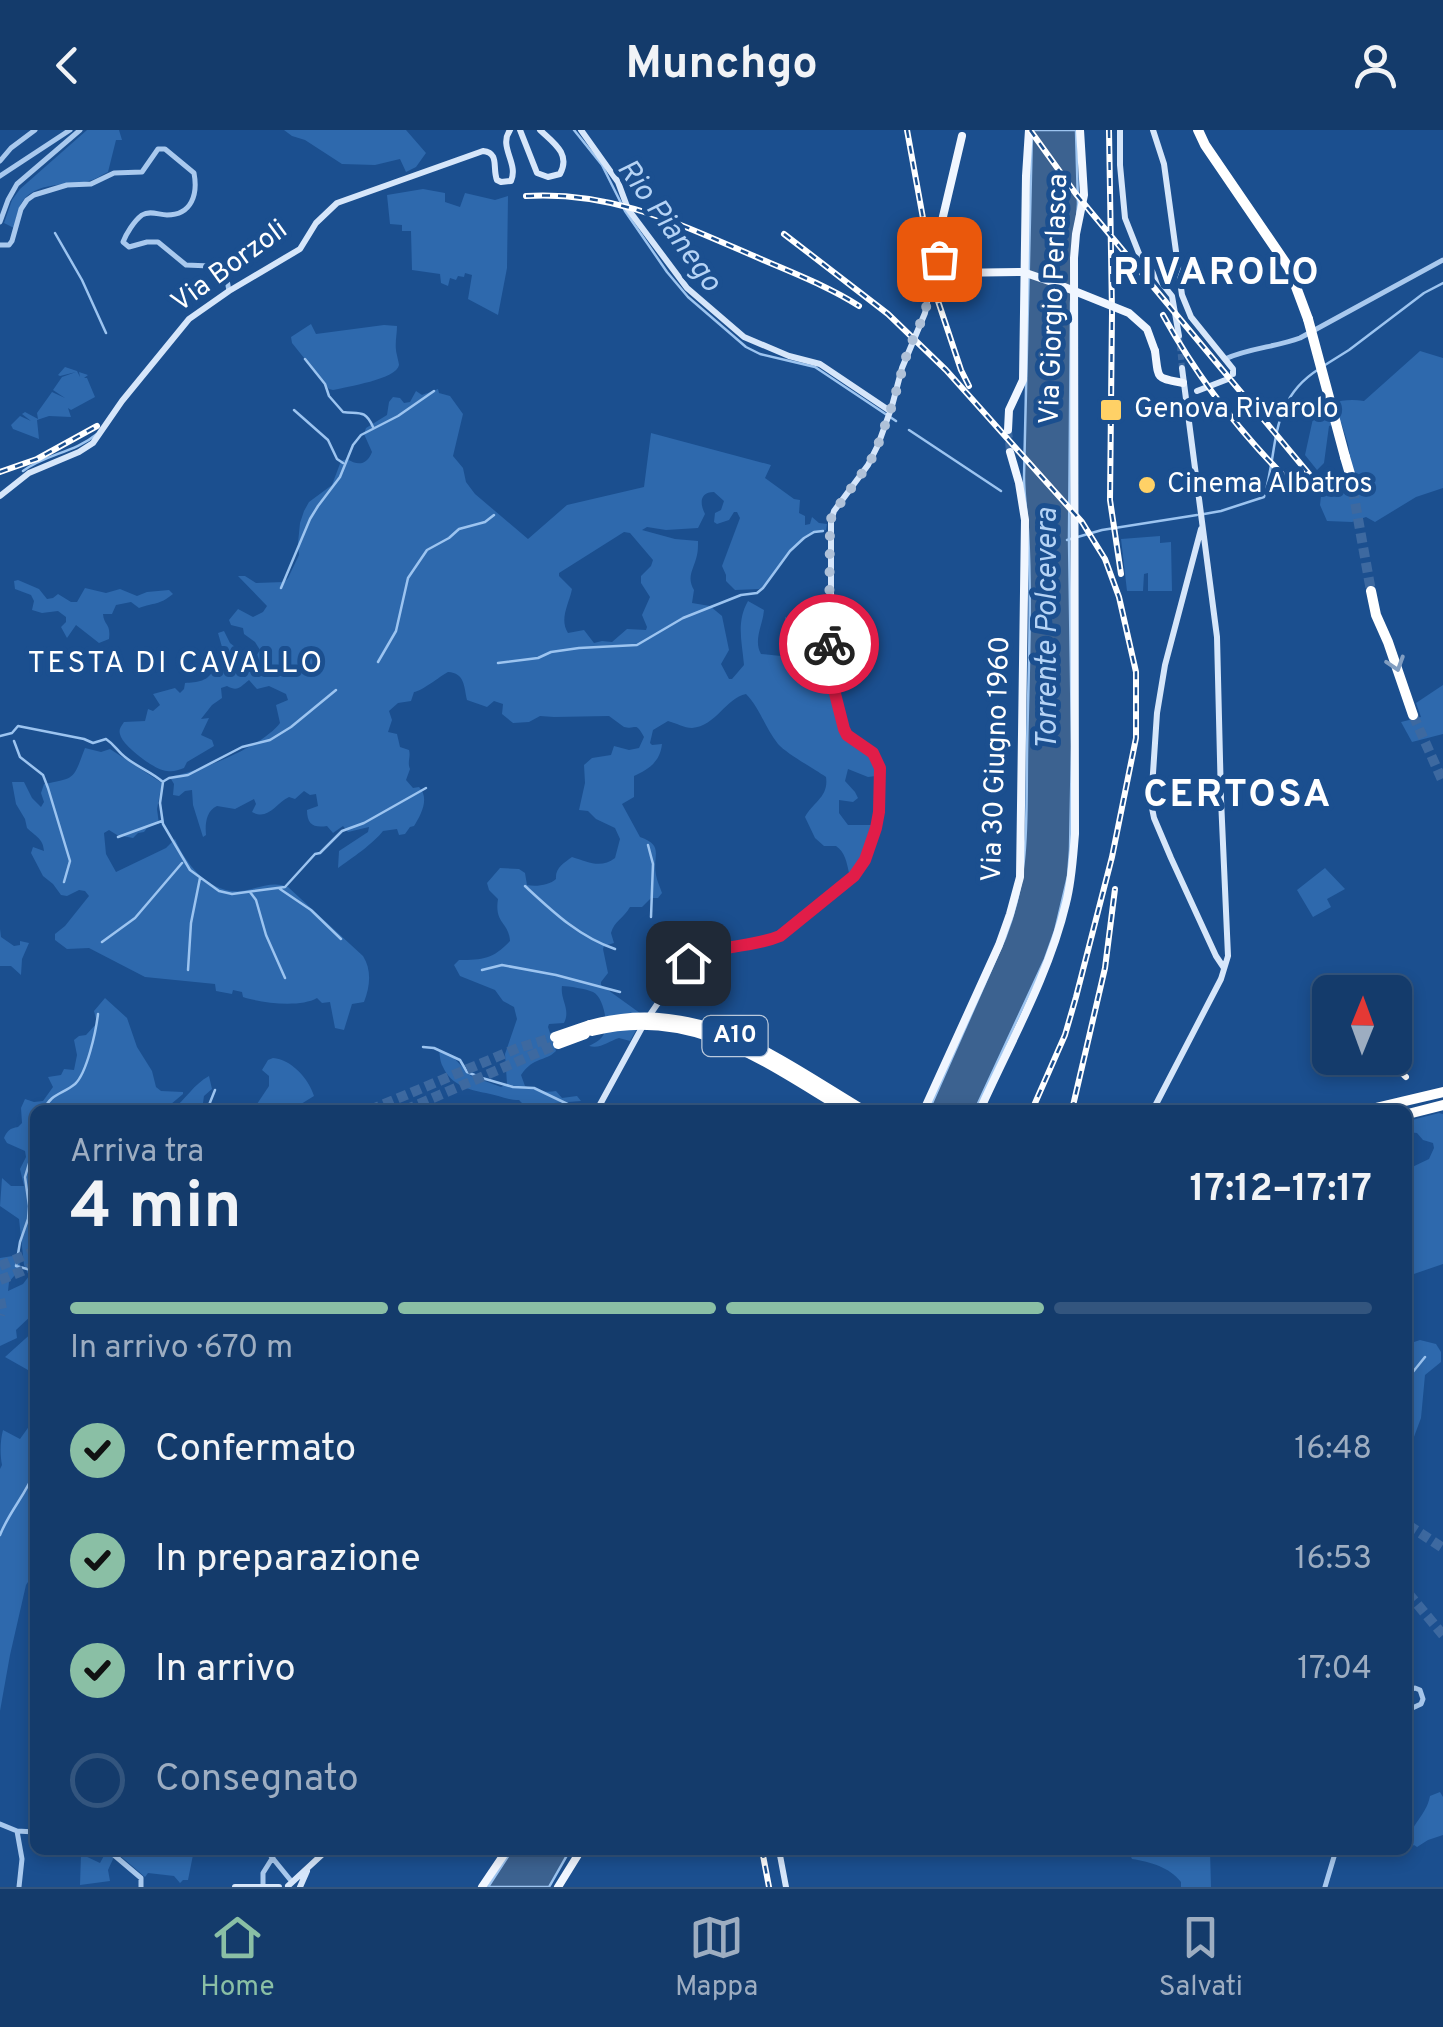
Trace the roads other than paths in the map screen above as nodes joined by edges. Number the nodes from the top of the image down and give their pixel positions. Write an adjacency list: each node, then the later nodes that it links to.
1 (35, 130): 14 (street)
2 (70, 130): 15 (street)
3 (80, 130): 17 (street)
4 (510, 130): 22 (main road, Via Borzoli)
5 (520, 130): 6 (main road)
6 (540, 130)
7 (581, 130): 34 (main road)
8 (1030, 130): 37 (main road)
9 (1080, 130): 16 (main road, Via Giorgio Perlasca)
10 (1120, 130): 25 (main road)
11 (1153, 130): 24 (main road)
12 (1198, 130): 40 (highway, bridge)
13 (962, 136): 20 (main road)
14 (0, 160)
15 (0, 176)
16 (1084, 195): 23 (main road); 39 (main road, Via Giorgio Perlasca)
17 (0, 222)
18 (0, 246): 22 (street)
19 (1443, 260): 29 (street)
20 (945, 270): 21 (main road); 21 (main road); 23 (main road, bridge)
21 (931, 282): 33 (main road)
22 (229, 291): 41 (main road, Via Borzoli)
23 (1078, 291): 31 (main road, bridge); 39 (main road)
24 (1182, 294): 25 (main road); 26 (main road)
25 (1172, 297): 27 (main road)
26 (1188, 310): 27 (main road); 29 (main road)
27 (1176, 312): 28 (main road)
28 (1178, 336)
29 (1225, 359): 32 (main road)
30 (1182, 368): 31 (main road)
31 (1184, 385): 32 (main road); 35 (main road)
32 (1194, 392): 35 (main road)
33 (894, 396): 34 (main road); 36 (main road)
34 (876, 402): 36 (main road)
35 (1186, 404): 42 (main road)
36 (888, 416): 51 (main road)
37 (1008, 430)
38 (1010, 452): 54 (main road, Via 30 Giugno 1960)
39 (1074, 462): 55 (main road, Via Giorgio Perlasca)
40 (1350, 474)
41 (0, 496)
42 (1202, 522): 45 (main road); 46 (main road)
43 (1371, 591): 44 (highway, one-way to 44)
44 (1413, 714)
45 (1228, 953): 46 (main road); 47 (main road)
46 (1216, 956): 47 (main road)
47 (1224, 968): 56 (main road)
48 (591, 1028): 49 (highway, A10); 52 (highway, A10, bridge); 53 (highway, A10, bridge)
49 (556, 1041)
50 (1443, 1092): 57 (highway)
51 (600, 1105)
52 (838, 1105)
53 (854, 1105)
54 (926, 1105)
55 (982, 1105)
56 (1156, 1105)
57 (1389, 1105)
58 (1443, 1105): 59 (highway)
59 (1412, 1113)
60 (1412, 1689): 61 (street)
61 (1412, 1708)
62 (0, 1824): 63 (street)
63 (17, 1831): 64 (street); 75 (street)
64 (30, 1832)
65 (114, 1855): 76 (street)
66 (322, 1855): 72 (main road)
67 (503, 1855): 73 (main road)
68 (578, 1855): 79 (main road)
69 (781, 1855): 80 (main road)
70 (1335, 1855): 81 (street)
71 (273, 1857): 72 (street); 74 (street)
72 (298, 1882): 78 (main road)
73 (482, 1884)
74 (263, 1886): 77 (main road); 78 (main road)
75 (20, 1887)
76 (142, 1887)
77 (234, 1887)
78 (279, 1887)
79 (558, 1887)
80 (786, 1887)
81 (1326, 1887)

